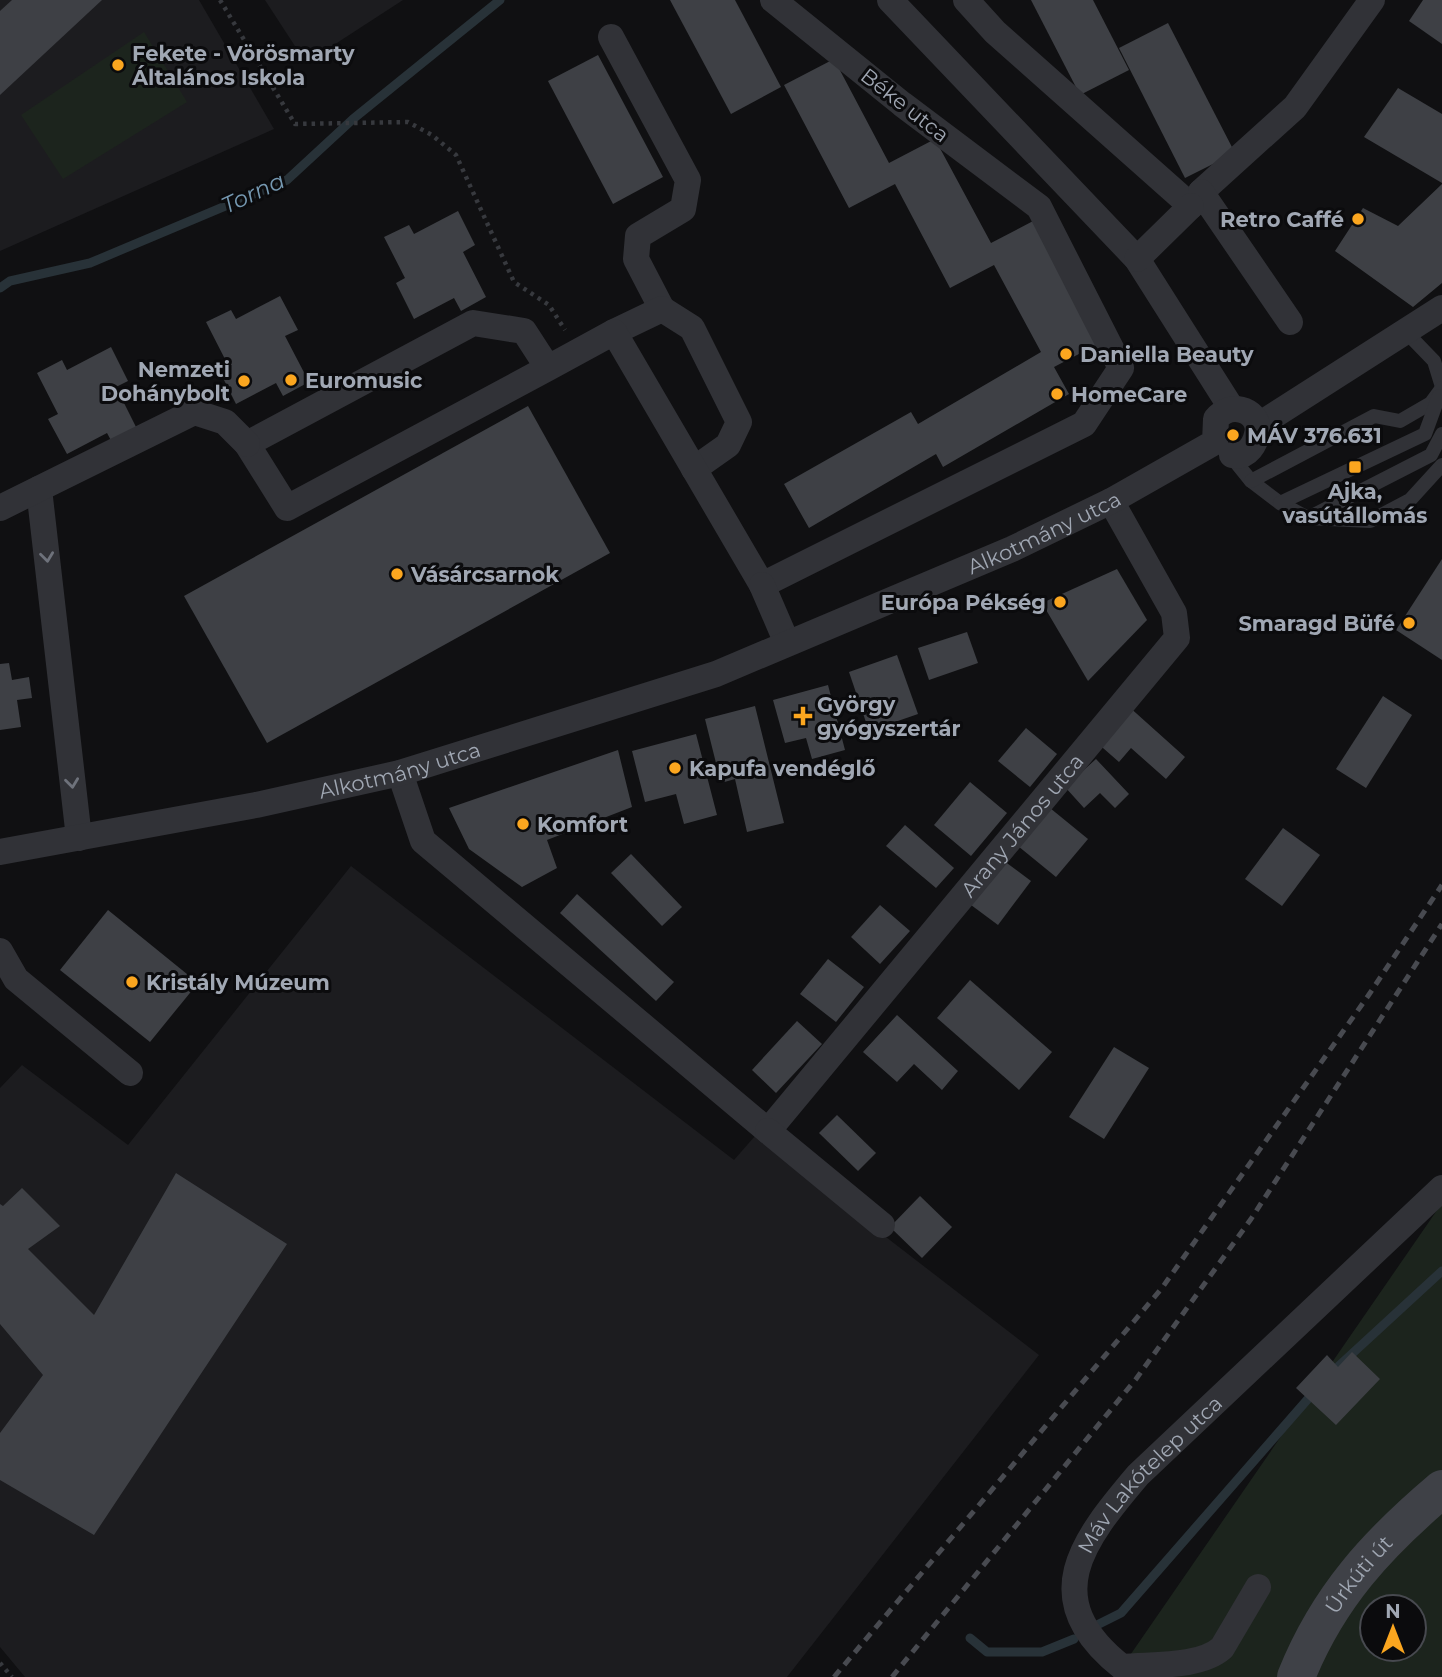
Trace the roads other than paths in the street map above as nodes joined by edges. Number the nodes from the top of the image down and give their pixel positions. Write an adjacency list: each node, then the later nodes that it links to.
1 (773, 0): 8 (street, Béke utca)
2 (890, 0): 6 (street)
3 (966, 0): 7 (street)
4 (1372, 0): 7 (street)
5 (611, 37): 11 (street)
6 (1067, 185): 8 (street); 9 (street)
7 (1196, 199): 9 (street); 12 (street)
8 (1039, 207): 30 (street, Béke utca)
9 (1137, 258): 17 (street)
10 (1442, 308): 13 (street)
11 (662, 309): 14 (street); 23 (street)
12 (1290, 322)
13 (1405, 331): 16 (lane); 18 (street)
14 (614, 332): 15 (street); 23 (street)
15 (548, 368): 20 (street); 20 (street)
16 (1442, 388): 24 (lane); 27 (lane)
17 (1231, 409): 18 (street); 21 (street)
18 (1259, 425): 21 (street)
19 (1442, 434): 29 (lane)
20 (247, 444): 25 (street)
21 (1223, 449): 24 (lane); 26 (street, Alkotmány utca)
22 (1442, 465): 29 (lane)
23 (694, 469): 30 (street)
24 (1251, 481): 27 (lane)
25 (39, 489): 28 (street); 33 (street, one-way to 33)
26 (1111, 501): 31 (street, Alkotmány utca); 37 (street, Arany János utca)
27 (1279, 503): 29 (lane)
28 (0, 508)
29 (1308, 518)
30 (762, 585): 31 (street)
31 (787, 643): 32 (street, Alkotmány utca)
32 (400, 773): 33 (street, Alkotmány utca); 37 (street)
33 (79, 838): 34 (street, Alkotmány utca)
34 (0, 852)
35 (0, 951): 36 (street)
36 (130, 1073)
37 (768, 1131): 39 (street)
38 (1442, 1188): 42 (street, Máv Lakótelep utca)
39 (882, 1225)
40 (1442, 1489): 43 (main road, Úrkúti út)
41 (1258, 1587): 42 (street, Máv Lakótelep utca)
42 (1118, 1672)
43 (1296, 1677)

